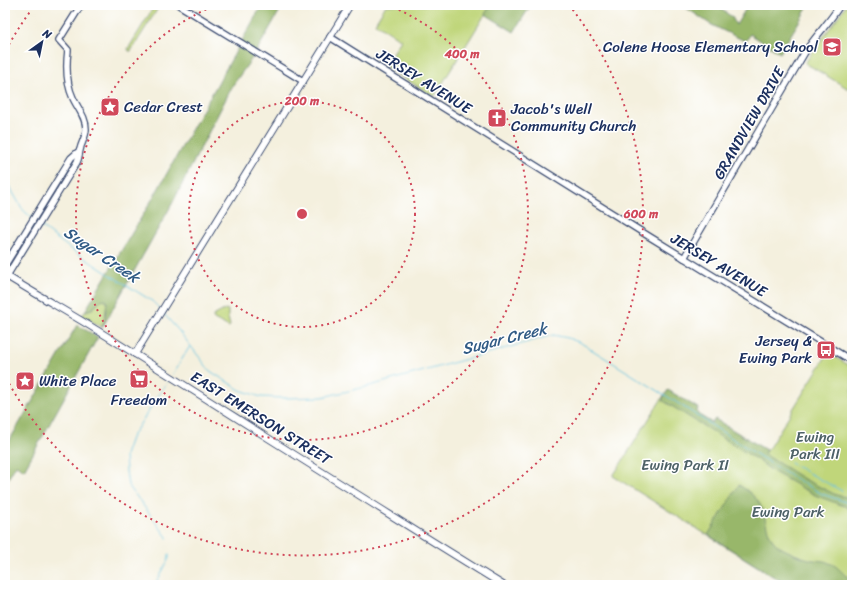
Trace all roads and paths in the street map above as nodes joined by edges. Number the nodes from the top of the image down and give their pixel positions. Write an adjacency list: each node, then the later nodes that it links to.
1 (81, 5): 7 (street)
2 (179, 5): 6 (street)
3 (350, 5): 5 (main road)
4 (840, 5): 8 (street, GRANDVIEW DRIVE)
5 (330, 37): 6 (main road); 8 (street, JERSEY AVENUE)
6 (303, 81): 11 (main road)
7 (79, 151): 9 (street); 10 (street)
8 (684, 258): 12 (street, JERSEY AVENUE)
9 (5, 265)
10 (6, 277): 11 (main road, EAST EMERSON STREET)
11 (135, 354): 13 (main road, EAST EMERSON STREET)
12 (852, 361)
13 (503, 585)

